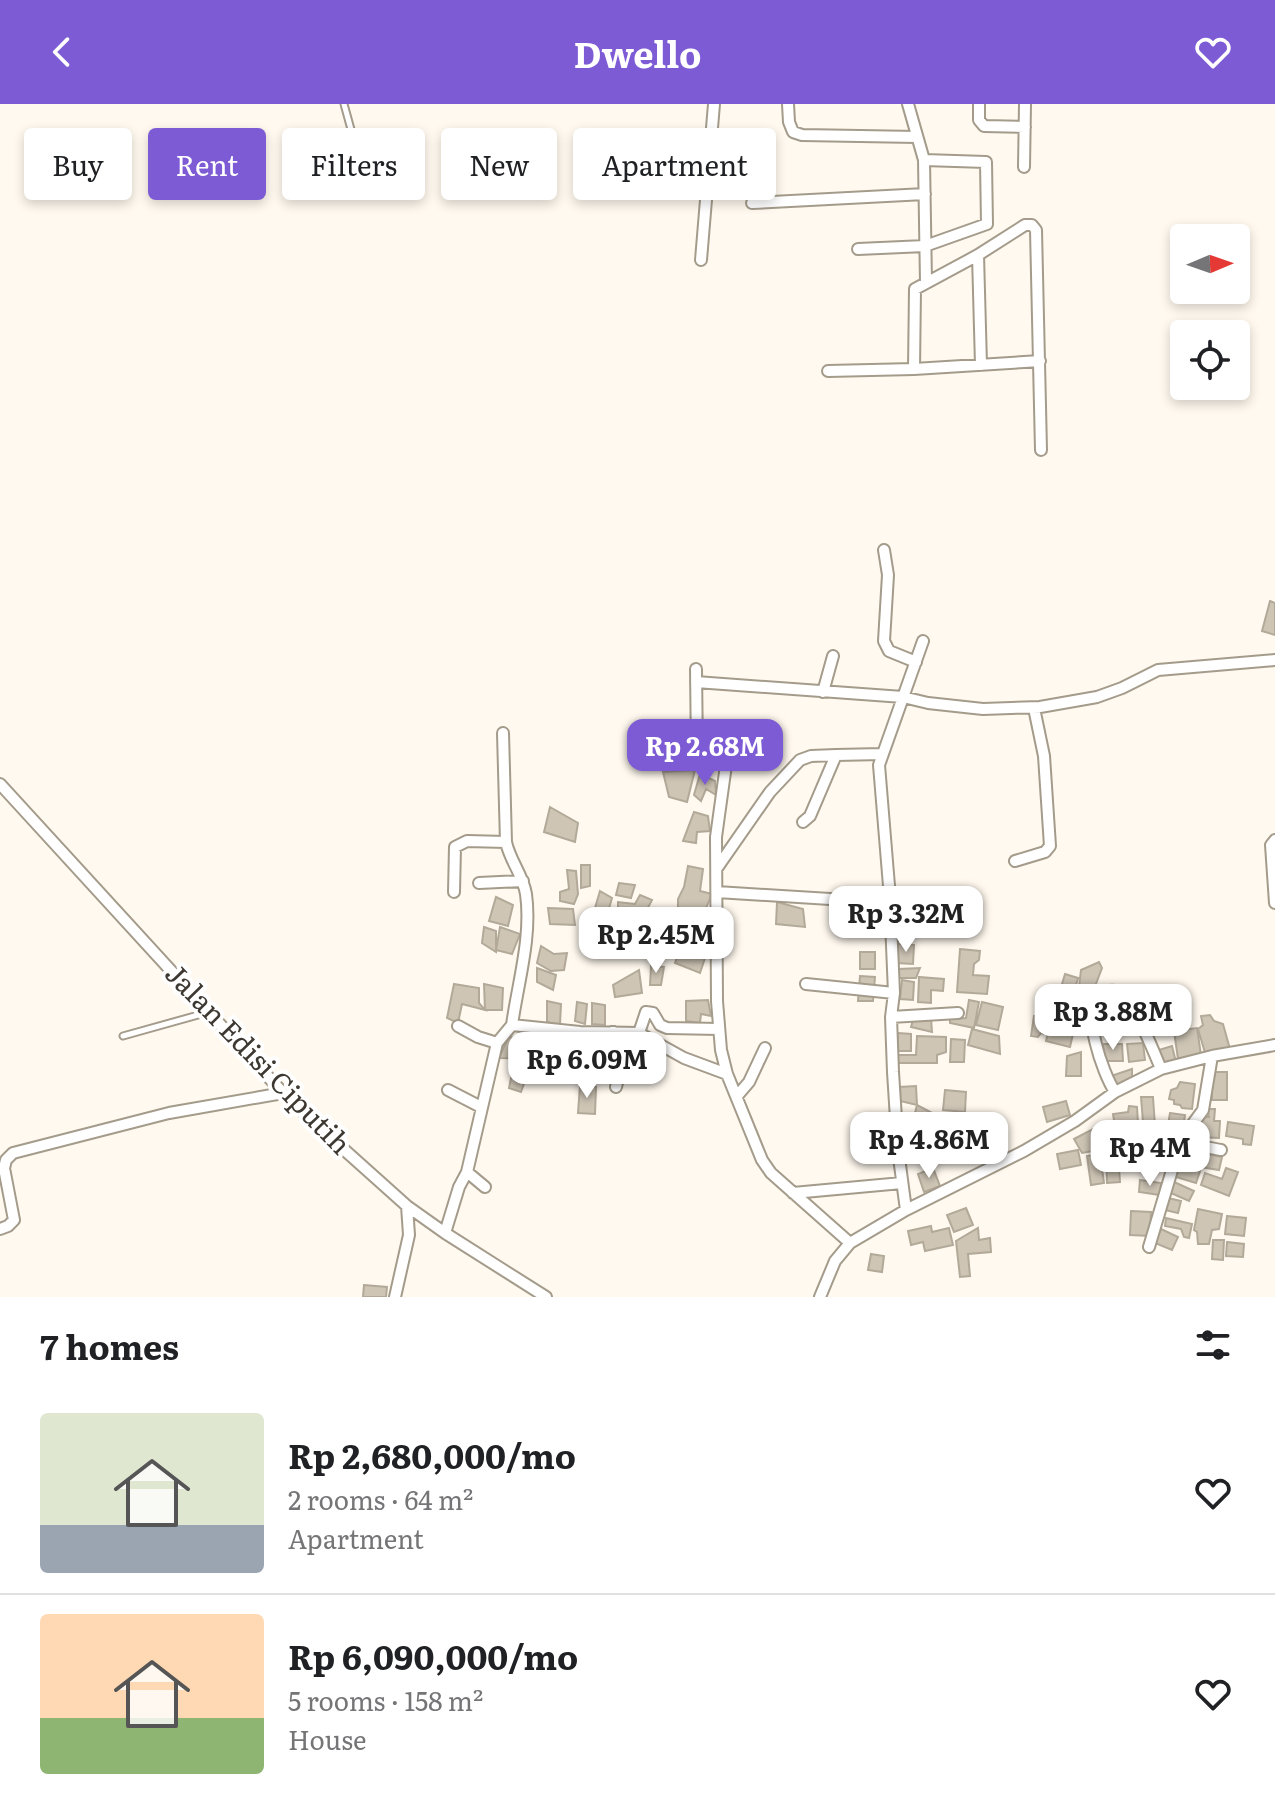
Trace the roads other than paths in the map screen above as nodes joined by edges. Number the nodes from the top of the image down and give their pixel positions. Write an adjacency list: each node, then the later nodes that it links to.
1 (344, 104): 8 (lane)
2 (714, 104): 17 (street)
3 (788, 104): 9 (street)
4 (908, 104): 9 (street)
5 (979, 104): 7 (street)
6 (1025, 104): 7 (street)
7 (1025, 127): 11 (street)
8 (351, 128)
9 (917, 137): 10 (street)
10 (924, 160): 12 (street); 14 (street)
11 (1024, 167)
12 (925, 194): 13 (street); 14 (street)
13 (752, 203)
14 (925, 246): 15 (street); 18 (street)
15 (858, 249)
16 (978, 255): 18 (street); 19 (street); 20 (street)
17 (701, 260)
18 (926, 283): 21 (street)
19 (1040, 361): 20 (street); 23 (street)
20 (981, 365): 21 (street)
21 (914, 369): 22 (street)
22 (828, 371)
23 (1041, 450)
24 (884, 550): 28 (street)
25 (923, 641): 28 (street)
26 (833, 656): 31 (street)
27 (1275, 660): 33 (street)
28 (916, 662): 32 (street)
29 (696, 669): 30 (street)
30 (696, 682): 31 (street); 35 (street)
31 (823, 692): 32 (street)
32 (903, 697): 33 (street); 36 (street)
33 (1034, 708): 43 (street)
34 (503, 733): 42 (street)
35 (697, 753): 38 (street); 44 (street)
36 (882, 754): 37 (street); 49 (street)
37 (836, 755): 40 (street); 44 (street)
38 (645, 763)
39 (0, 784): 53 (street, Jalan Edisi Ciputih)
40 (803, 822)
41 (1275, 840): 50 (street)
42 (506, 842): 45 (street); 47 (street)
43 (1015, 861)
44 (716, 869): 48 (street)
45 (523, 881): 46 (street); 56 (street)
46 (479, 883)
47 (454, 892)
48 (717, 892): 49 (street); 58 (street)
49 (890, 898): 52 (street)
50 (1275, 903)
51 (806, 984): 52 (street)
52 (894, 993): 55 (street)
53 (210, 1012): 61 (lane); 71 (street, Jalan Edisi Ciputih)
54 (958, 1013): 55 (street)
55 (891, 1017): 78 (street)
56 (512, 1025): 59 (street); 62 (street)
57 (458, 1026): 62 (street)
58 (719, 1029): 60 (street); 67 (street)
59 (613, 1032): 60 (street); 68 (street)
60 (639, 1033): 67 (street)
61 (123, 1036)
62 (497, 1043): 73 (street)
63 (1275, 1045): 65 (street)
64 (765, 1048): 72 (street)
65 (1212, 1056): 66 (street); 75 (street)
66 (1161, 1069): 70 (street); 70 (street)
67 (727, 1074): 72 (street)
68 (616, 1087)
69 (448, 1090): 73 (street)
70 (1115, 1092): 82 (street)
71 (283, 1093): 81 (street, Jalan Edisi Ciputih); 83 (street)
72 (737, 1096): 80 (street)
73 (481, 1107): 77 (street)
74 (1100, 1137): 75 (street)
75 (1181, 1140): 76 (street); 86 (street)
76 (1221, 1150)
77 (467, 1172): 79 (street); 84 (street)
78 (902, 1183): 80 (street); 82 (street)
79 (485, 1187)
80 (793, 1193): 85 (street)
81 (407, 1206): 84 (street, Jalan Edisi Ciputih); 87 (street)
82 (906, 1210): 85 (street)
83 (4, 1228)
84 (445, 1233): 88 (street, Jalan Edisi Ciputih)
85 (850, 1243): 89 (street)
86 (1149, 1247)
87 (395, 1297)
88 (546, 1297)
89 (820, 1297)

